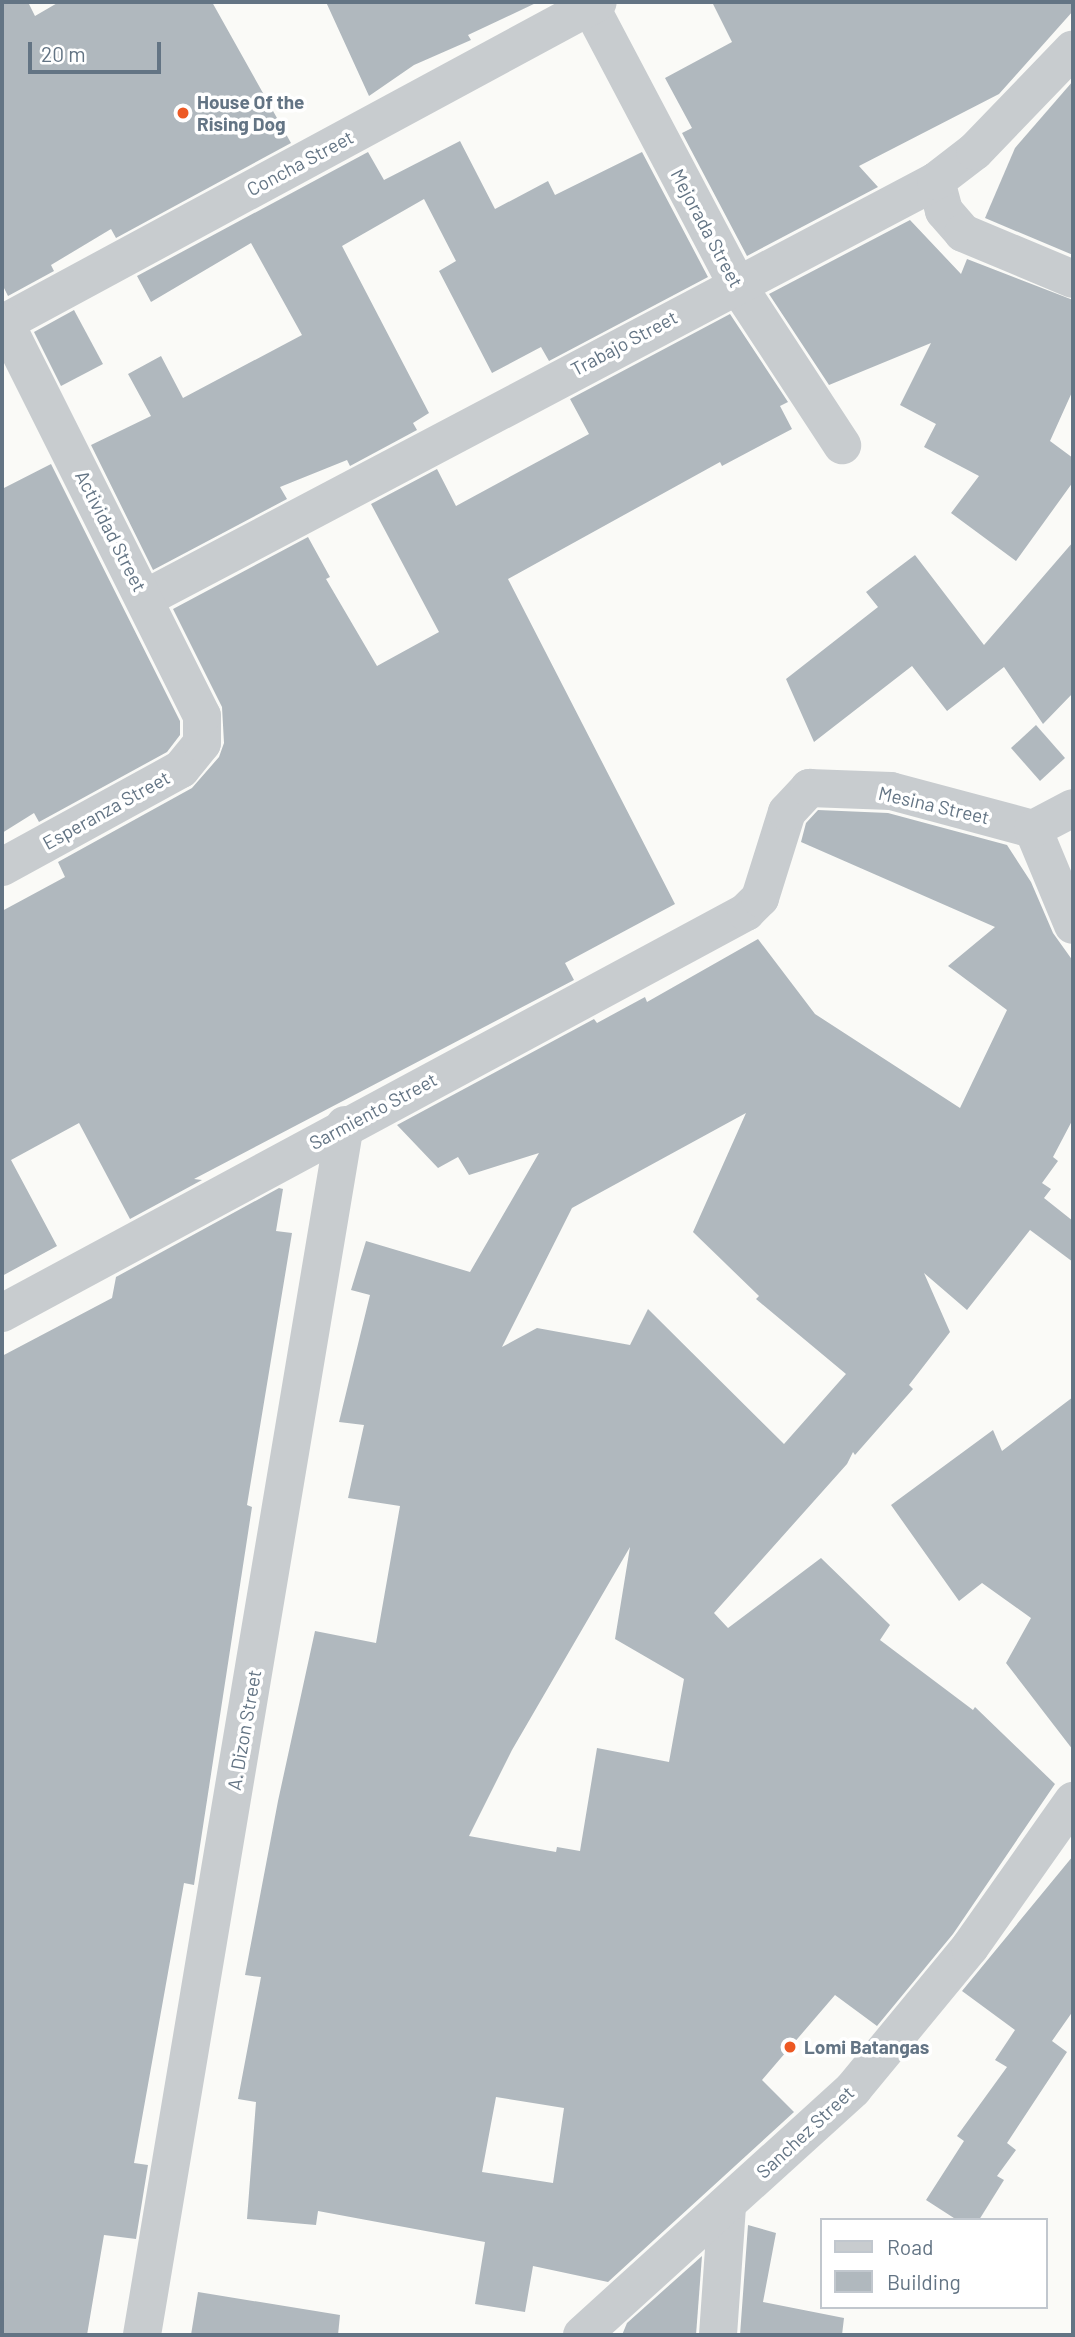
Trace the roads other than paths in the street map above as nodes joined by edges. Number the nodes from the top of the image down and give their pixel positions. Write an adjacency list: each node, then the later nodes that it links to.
1 (592, 3): 5 (street, Mejorada Street); 6 (street, Concha Street)
2 (1073, 49): 3 (street, Trabajo Street)
3 (936, 181): 4 (street); 5 (street, Trabajo Street)
4 (1073, 279)
5 (736, 284): 7 (street, Mejorada Street); 8 (street, Trabajo Street)
6 (4, 324): 8 (street, Actividad Street)
7 (842, 445)
8 (145, 598): 9 (street, Actividad Street)
9 (202, 743): 12 (street, Esperanza Street)
10 (1073, 808): 11 (street)
11 (1033, 829): 13 (street, Mesina Street); 14 (street)
12 (2, 867)
13 (746, 912): 15 (street, Sarmiento Street)
14 (1073, 925)
15 (345, 1125): 16 (street, Sarmiento Street); 19 (street, A. Dizon Street)
16 (2, 1313)
17 (1073, 1801): 18 (street, Sanchez Street)
18 (727, 2205): 20 (street, Sanchez Street); 21 (street)
19 (142, 2335)
20 (582, 2335)
21 (718, 2335)

